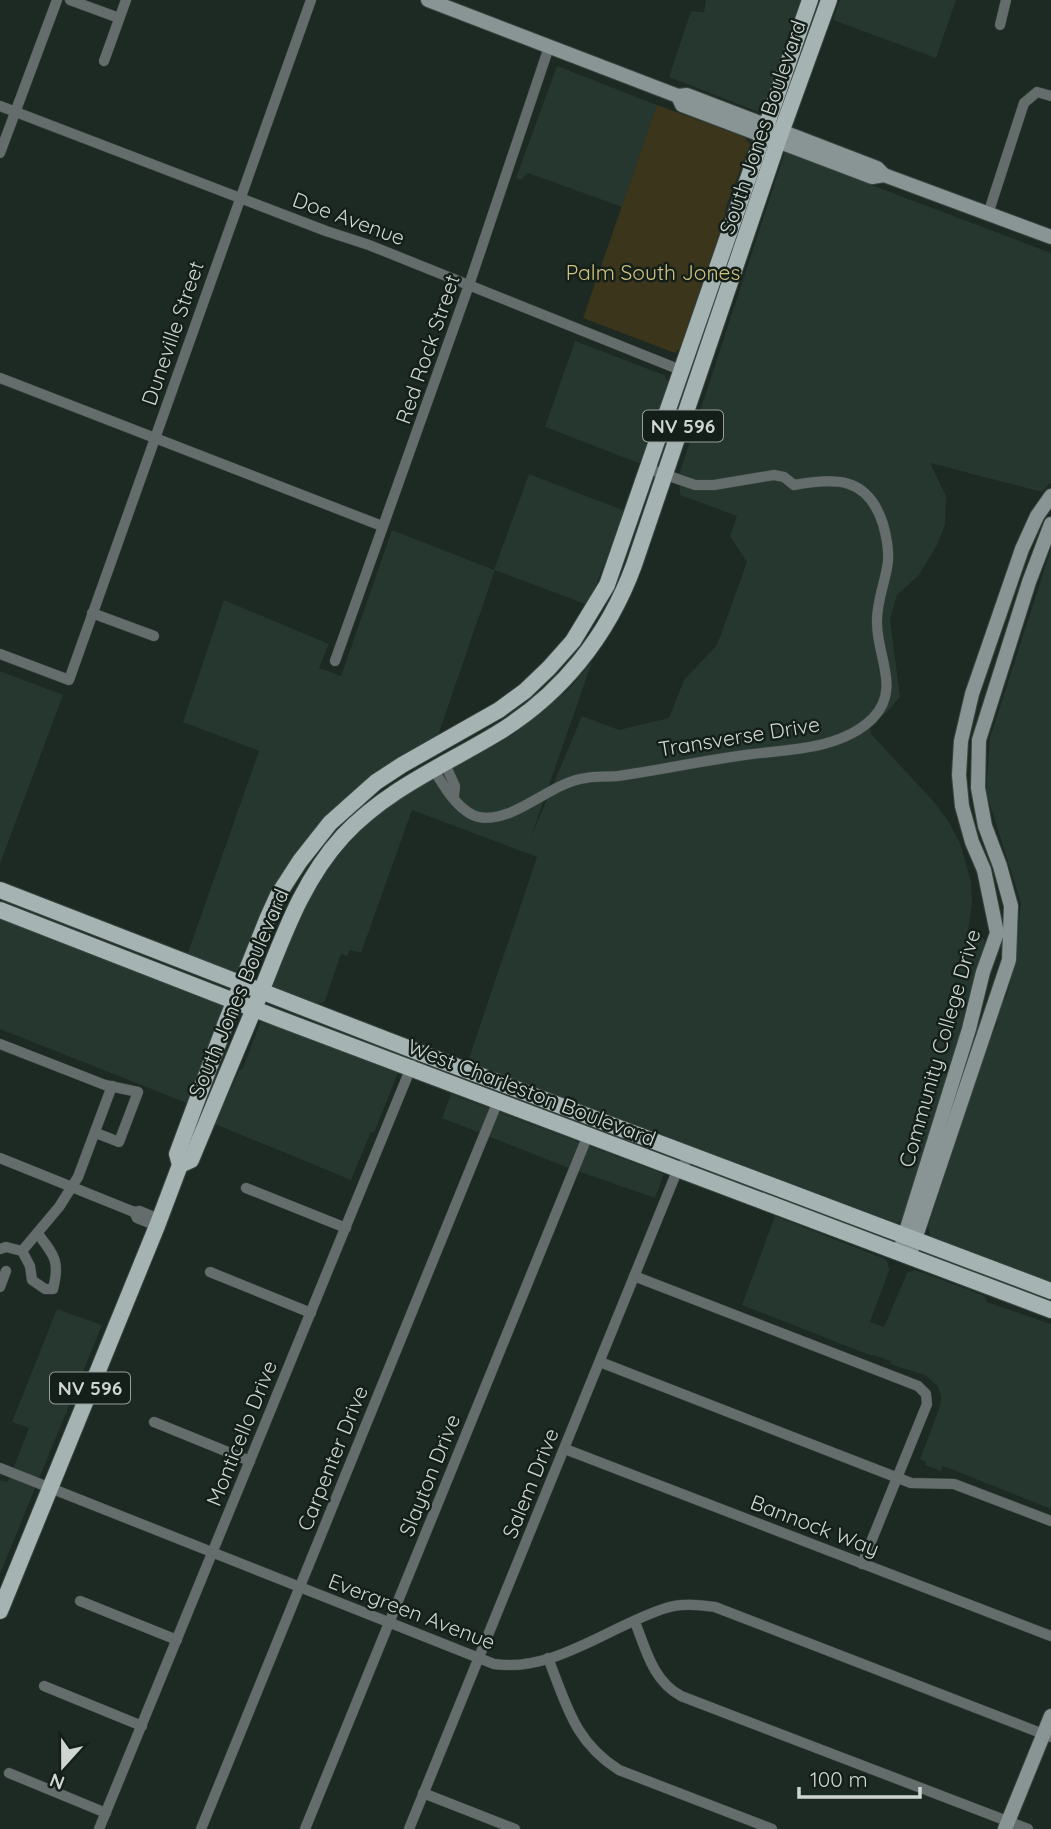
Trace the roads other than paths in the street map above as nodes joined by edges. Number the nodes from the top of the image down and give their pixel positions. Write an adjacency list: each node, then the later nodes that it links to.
1 (57, 0): 15 (street)
2 (70, 0): 9 (street)
3 (126, 0): 9 (street)
4 (311, 0): 18 (street, Duneville Street)
5 (428, 0): 11 (street)
6 (810, 0): 16 (main road, South Jones Boulevard / NV 596)
7 (829, 0): 16 (main road, South Jones Boulevard / NV 596)
8 (1006, 0): 10 (street)
9 (120, 18): 12 (street)
10 (1000, 25)
11 (549, 47): 16 (street); 21 (street, Red Rock Street)
12 (104, 61)
13 (1051, 96): 19 (street)
14 (0, 106): 15 (street, Doe Avenue)
15 (16, 112): 17 (street); 18 (street, Doe Avenue)
16 (772, 134): 19 (street); 22 (main road, South Jones Boulevard / NV 596); 26 (main road, South Jones Boulevard / NV 596)
17 (0, 153)
18 (240, 198): 21 (street, Doe Avenue); 24 (street, Duneville Street)
19 (988, 214): 20 (street)
20 (1051, 237)
21 (469, 285): 22 (street, Doe Avenue); 29 (street, Red Rock Street)
22 (683, 371): 25 (main road, South Jones Boulevard / NV 596)
23 (0, 378): 24 (street)
24 (156, 438): 29 (street); 32 (street, Duneville Street)
25 (649, 468): 26 (street, Transverse Drive); 33 (main road, South Jones Boulevard / NV 596)
26 (666, 475): 34 (main road, South Jones Boulevard / NV 596); 40 (street, Transverse Drive)
27 (1051, 496): 30 (street, Community College Drive)
28 (1051, 524): 31 (street, Community College Drive)
29 (382, 526): 37 (street, Red Rock Street)
30 (1013, 575): 31 (street); 41 (street, Community College Drive)
31 (1029, 582): 42 (street, Community College Drive)
32 (92, 613): 35 (street); 36 (street, Duneville Street)
33 (591, 614): 34 (main road); 38 (main road, South Jones Boulevard / NV 596)
34 (607, 624): 40 (main road, South Jones Boulevard / NV 596)
35 (154, 636)
36 (0, 654)
37 (335, 662)
38 (445, 741): 39 (main road, South Jones Boulevard / NV 596); 40 (main road)
39 (429, 750): 40 (main road); 45 (main road, South Jones Boulevard / NV 596)
40 (432, 769): 46 (main road, South Jones Boulevard / NV 596)
41 (959, 775): 42 (street); 48 (street, Community College Drive)
42 (977, 776): 49 (street, Community College Drive)
43 (0, 890): 45 (main road, West Charleston Boulevard)
44 (0, 910): 47 (main road, West Charleston Boulevard)
45 (242, 982): 46 (main road, West Charleston Boulevard); 47 (main road, South Jones Boulevard / NV 596)
46 (262, 990): 50 (main road, South Jones Boulevard / NV 596); 52 (main road, West Charleston Boulevard)
47 (234, 1001): 50 (main road, West Charleston Boulevard); 62 (main road, South Jones Boulevard / NV 596)
48 (976, 1002): 49 (street); 69 (street, Community College Drive)
49 (993, 1008): 69 (street, Community College Drive)
50 (254, 1009): 53 (main road, West Charleston Boulevard); 62 (main road, South Jones Boulevard / NV 596)
51 (0, 1044): 54 (street)
52 (418, 1052): 53 (street, Monticello Drive); 55 (main road, West Charleston Boulevard)
53 (411, 1068): 56 (main road, West Charleston Boulevard); 67 (street, Monticello Drive)
54 (112, 1087): 58 (street); 58 (street)
55 (521, 1090): 56 (main road); 60 (main road, West Charleston Boulevard)
56 (472, 1091): 57 (main road, West Charleston Boulevard)
57 (498, 1101): 59 (main road, West Charleston Boulevard); 90 (street, Carpenter Drive)
58 (96, 1133): 64 (street)
59 (588, 1135): 63 (main road, West Charleston Boulevard); 94 (street, Slayton Drive)
60 (691, 1154): 63 (street, Salem Drive); 69 (main road, West Charleston Boulevard)
61 (0, 1158): 64 (street)
62 (180, 1165): 66 (main road, South Jones Boulevard / NV 596)
63 (678, 1170): 72 (main road, West Charleston Boulevard); 75 (street, Salem Drive)
64 (72, 1186): 66 (street); 68 (street)
65 (246, 1188): 67 (street)
66 (158, 1222): 86 (main road, South Jones Boulevard / NV 596)
67 (346, 1228): 79 (street, Monticello Drive)
68 (38, 1234): 71 (street); 71 (street)
69 (911, 1237): 72 (street, Community College Drive); 77 (main road, West Charleston Boulevard)
70 (0, 1249): 71 (street)
71 (22, 1251)
72 (904, 1255): 78 (main road, West Charleston Boulevard)
73 (6, 1271): 76 (street)
74 (210, 1272): 79 (street)
75 (634, 1276): 80 (street, Salem Drive); 85 (street)
76 (0, 1287)
77 (1051, 1291)
78 (1051, 1310)
79 (311, 1313): 83 (street, Monticello Drive)
80 (600, 1362): 82 (street, Salem Drive); 85 (street)
81 (154, 1422): 83 (street)
82 (565, 1449): 89 (street, Bannock Way); 97 (street, Salem Drive)
83 (250, 1461): 88 (street, Monticello Drive)
84 (0, 1468): 86 (street, Evergreen Avenue)
85 (898, 1478): 87 (street); 89 (street)
86 (50, 1487): 88 (street, Evergreen Avenue); 92 (main road, South Jones Boulevard / NV 596)
87 (1051, 1521)
88 (213, 1553): 90 (street, Evergreen Avenue); 96 (street, Monticello Drive)
89 (862, 1564): 95 (street, Bannock Way)
90 (299, 1589): 94 (street, Evergreen Avenue); 108 (street, Carpenter Drive)
91 (80, 1601): 96 (street)
92 (0, 1611)
93 (635, 1622): 98 (street, Evergreen Avenue); 102 (street, Evergreen Avenue); 106 (street)
94 (389, 1623): 97 (street, Evergreen Avenue); 109 (street, Slayton Drive)
95 (1051, 1636)
96 (177, 1640): 101 (street, Monticello Drive)
97 (479, 1658): 98 (street, Evergreen Avenue); 104 (street, Salem Drive)
98 (548, 1658): 112 (street)
99 (44, 1686): 101 (street)
100 (1051, 1716): 102 (street)
101 (142, 1726): 105 (street, Monticello Drive)
102 (1047, 1736): 106 (street)
103 (9, 1773): 105 (street)
104 (423, 1793): 110 (street, Salem Drive); 111 (street)
105 (106, 1812): 107 (street, Monticello Drive)
106 (1006, 1825): 113 (street)
107 (99, 1829)
108 (201, 1829)
109 (305, 1829)
110 (409, 1829)
111 (516, 1829)
112 (772, 1829)
113 (1028, 1829)

